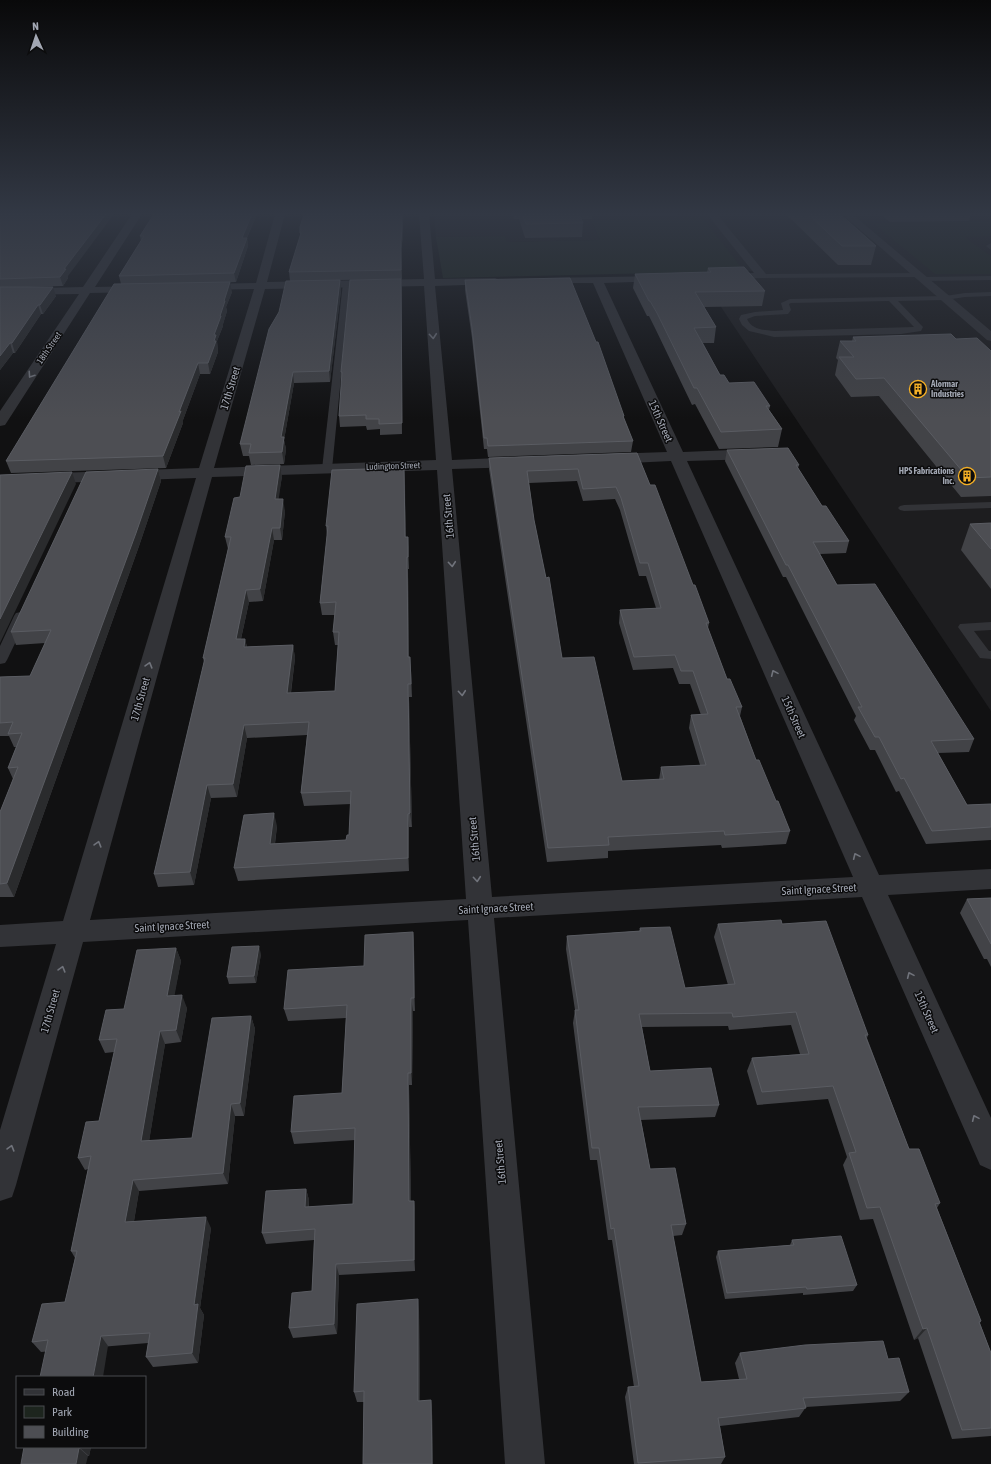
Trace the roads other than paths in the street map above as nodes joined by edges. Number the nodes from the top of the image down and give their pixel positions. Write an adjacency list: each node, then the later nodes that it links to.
1 (92, 282): 11 (street, 18th Street)
2 (261, 282): 8 (street, 17th Street)
3 (457, 282): 6 (street)
4 (598, 282): 20 (street, 15th Street)
5 (928, 282): 14 (street)
6 (429, 283): 7 (street); 23 (street, 16th Street, one-way to 23)
7 (346, 284): 8 (street); 24 (lane)
8 (260, 286): 10 (street); 25 (street, 17th Street)
9 (148, 288): 11 (street)
10 (188, 288)
11 (87, 290): 12 (street); 18 (street, 18th Street, one-way to 18)
12 (0, 292)
13 (987, 294): 14 (lane); 16 (lane)
14 (945, 298): 15 (lane); 17 (street)
15 (891, 299): 15 (lane)
16 (991, 302)
17 (989, 334)
18 (0, 422)
19 (770, 454): 20 (street)
20 (677, 457): 21 (street); 36 (street, 15th Street, one-way to 20)
21 (596, 460)
22 (533, 462): 23 (street, Ludington Street)
23 (444, 465): 24 (street, Ludington Street); 37 (street, 16th Street, one-way to 37)
24 (327, 469): 25 (street, Ludington Street)
25 (205, 473): 26 (street, Ludington Street); 38 (street, 17th Street, one-way to 25)
26 (86, 477): 27 (street, Ludington Street); 28 (lane)
27 (0, 480)
28 (79, 492)
29 (991, 505): 30 (lane)
30 (904, 508)
31 (26, 604): 34 (lane)
32 (991, 626): 33 (lane)
33 (991, 655)
34 (0, 660)
35 (991, 879): 36 (street, Saint Ignace Street)
36 (869, 886): 37 (street, Saint Ignace Street); 40 (street, 15th Street, one-way to 36)
37 (479, 908): 38 (street, Saint Ignace Street); 42 (street, 16th Street)
38 (72, 932): 39 (street, Saint Ignace Street); 41 (street, 17th Street, one-way to 38)
39 (0, 936)
40 (991, 1154)
41 (0, 1185)
42 (525, 1464)

